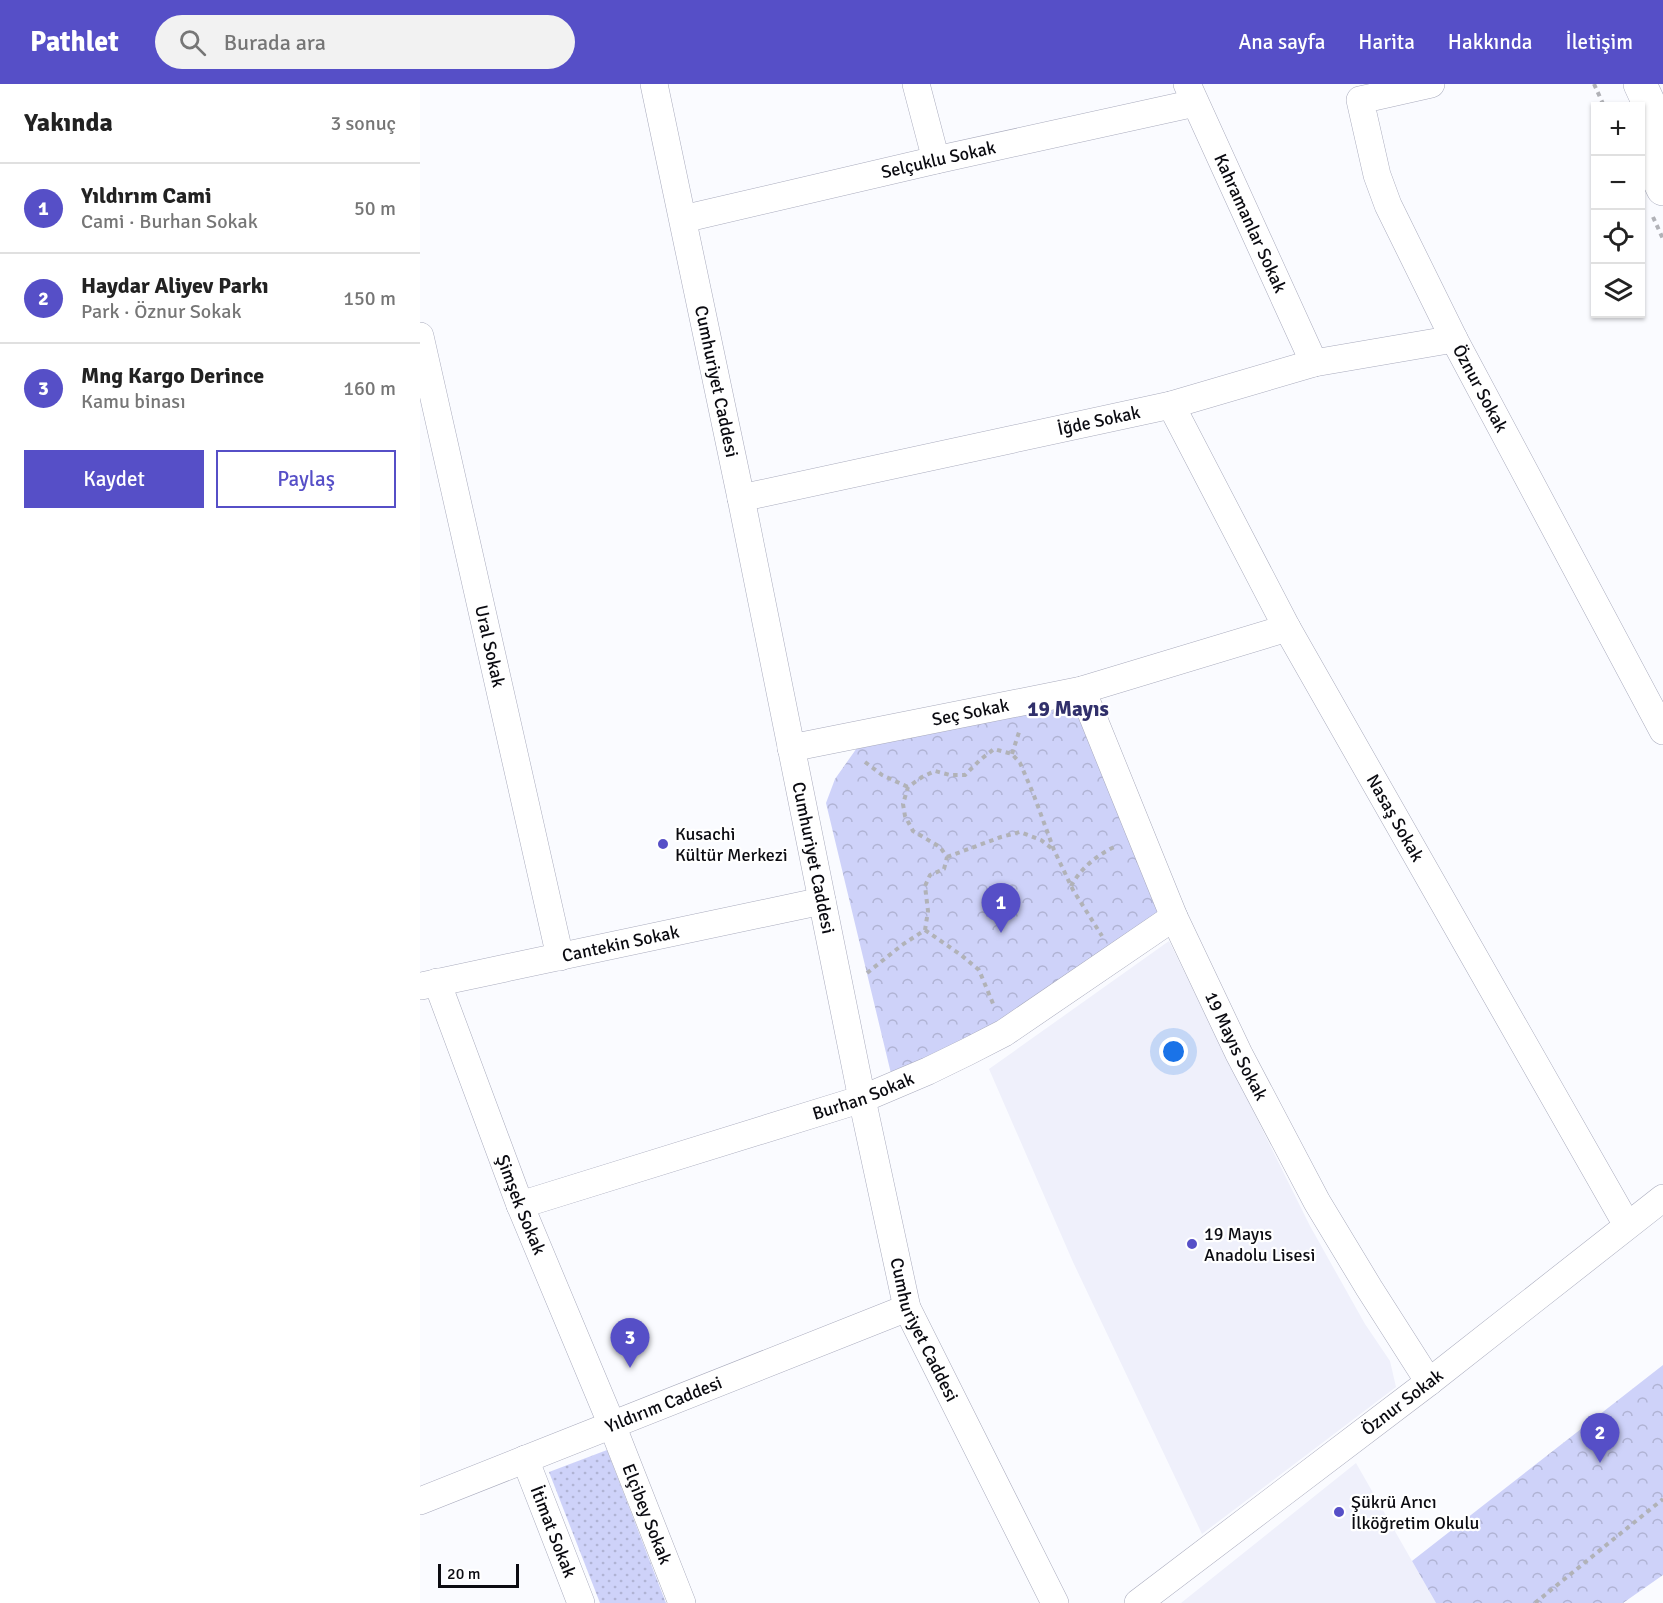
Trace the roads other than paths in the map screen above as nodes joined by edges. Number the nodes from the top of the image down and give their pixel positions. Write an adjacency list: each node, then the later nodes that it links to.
1 (654, 84): 12 (street, Cumhuriyet Caddesi)
2 (916, 84): 10 (street)
3 (1426, 84): 14 (street, Öznur Sokak)
4 (1617, 84): 7 (main road)
5 (1640, 84): 8 (main road)
6 (1191, 93): 10 (street, Selçuklu Sokak); 15 (street, Kahramanlar Sokak)
7 (1624, 102)
8 (1663, 134)
9 (1645, 149): 11 (main road)
10 (936, 160): 12 (street, Selçuklu Sokak)
11 (1663, 189)
12 (683, 219): 17 (street, Cumhuriyet Caddesi)
13 (420, 336): 24 (street, Ural Sokak)
14 (1454, 339): 15 (street, İğde Sokak); 20 (street, Öznur Sokak)
15 (1314, 363): 16 (street, İğde Sokak)
16 (1171, 405): 17 (street, İğde Sokak); 18 (street, Nasaş Sokak)
17 (741, 498): 21 (street, Cumhuriyet Caddesi)
18 (1287, 628): 19 (street, Seç Sokak); 29 (street, Nasaş Sokak)
19 (1082, 690): 21 (street, Seç Sokak); 23 (street, 19 Mayıs Sokak)
20 (1663, 731)
21 (790, 748): 22 (street, Cumhuriyet Caddesi)
22 (822, 901): 24 (street, Cantekin Sokak); 26 (street, Cumhuriyet Caddesi)
23 (1174, 917): 26 (street, Burhan Sokak); 31 (street, 19 Mayıs Sokak)
24 (560, 957): 25 (street, Cantekin Sokak)
25 (429, 984): 28 (street, Şimşek Sokak)
26 (862, 1099): 28 (street, Burhan Sokak); 30 (street, Cumhuriyet Caddesi)
27 (1663, 1198): 29 (street, Öznur Sokak)
28 (520, 1205): 32 (street, Şimşek Sokak)
29 (1627, 1225): 31 (street, Öznur Sokak)
30 (907, 1308): 32 (street, Yıldırım Caddesi); 37 (street, Cumhuriyet Caddesi)
31 (1429, 1382): 38 (street, Öznur Sokak)
32 (612, 1425): 33 (street, Yıldırım Caddesi); 36 (street, Elçibey Sokak)
33 (525, 1459): 34 (street, Yıldırım Caddesi); 35 (street, İtimat Sokak)
34 (420, 1501)
35 (581, 1603)
36 (682, 1603)
37 (1055, 1603)
38 (1138, 1603)

